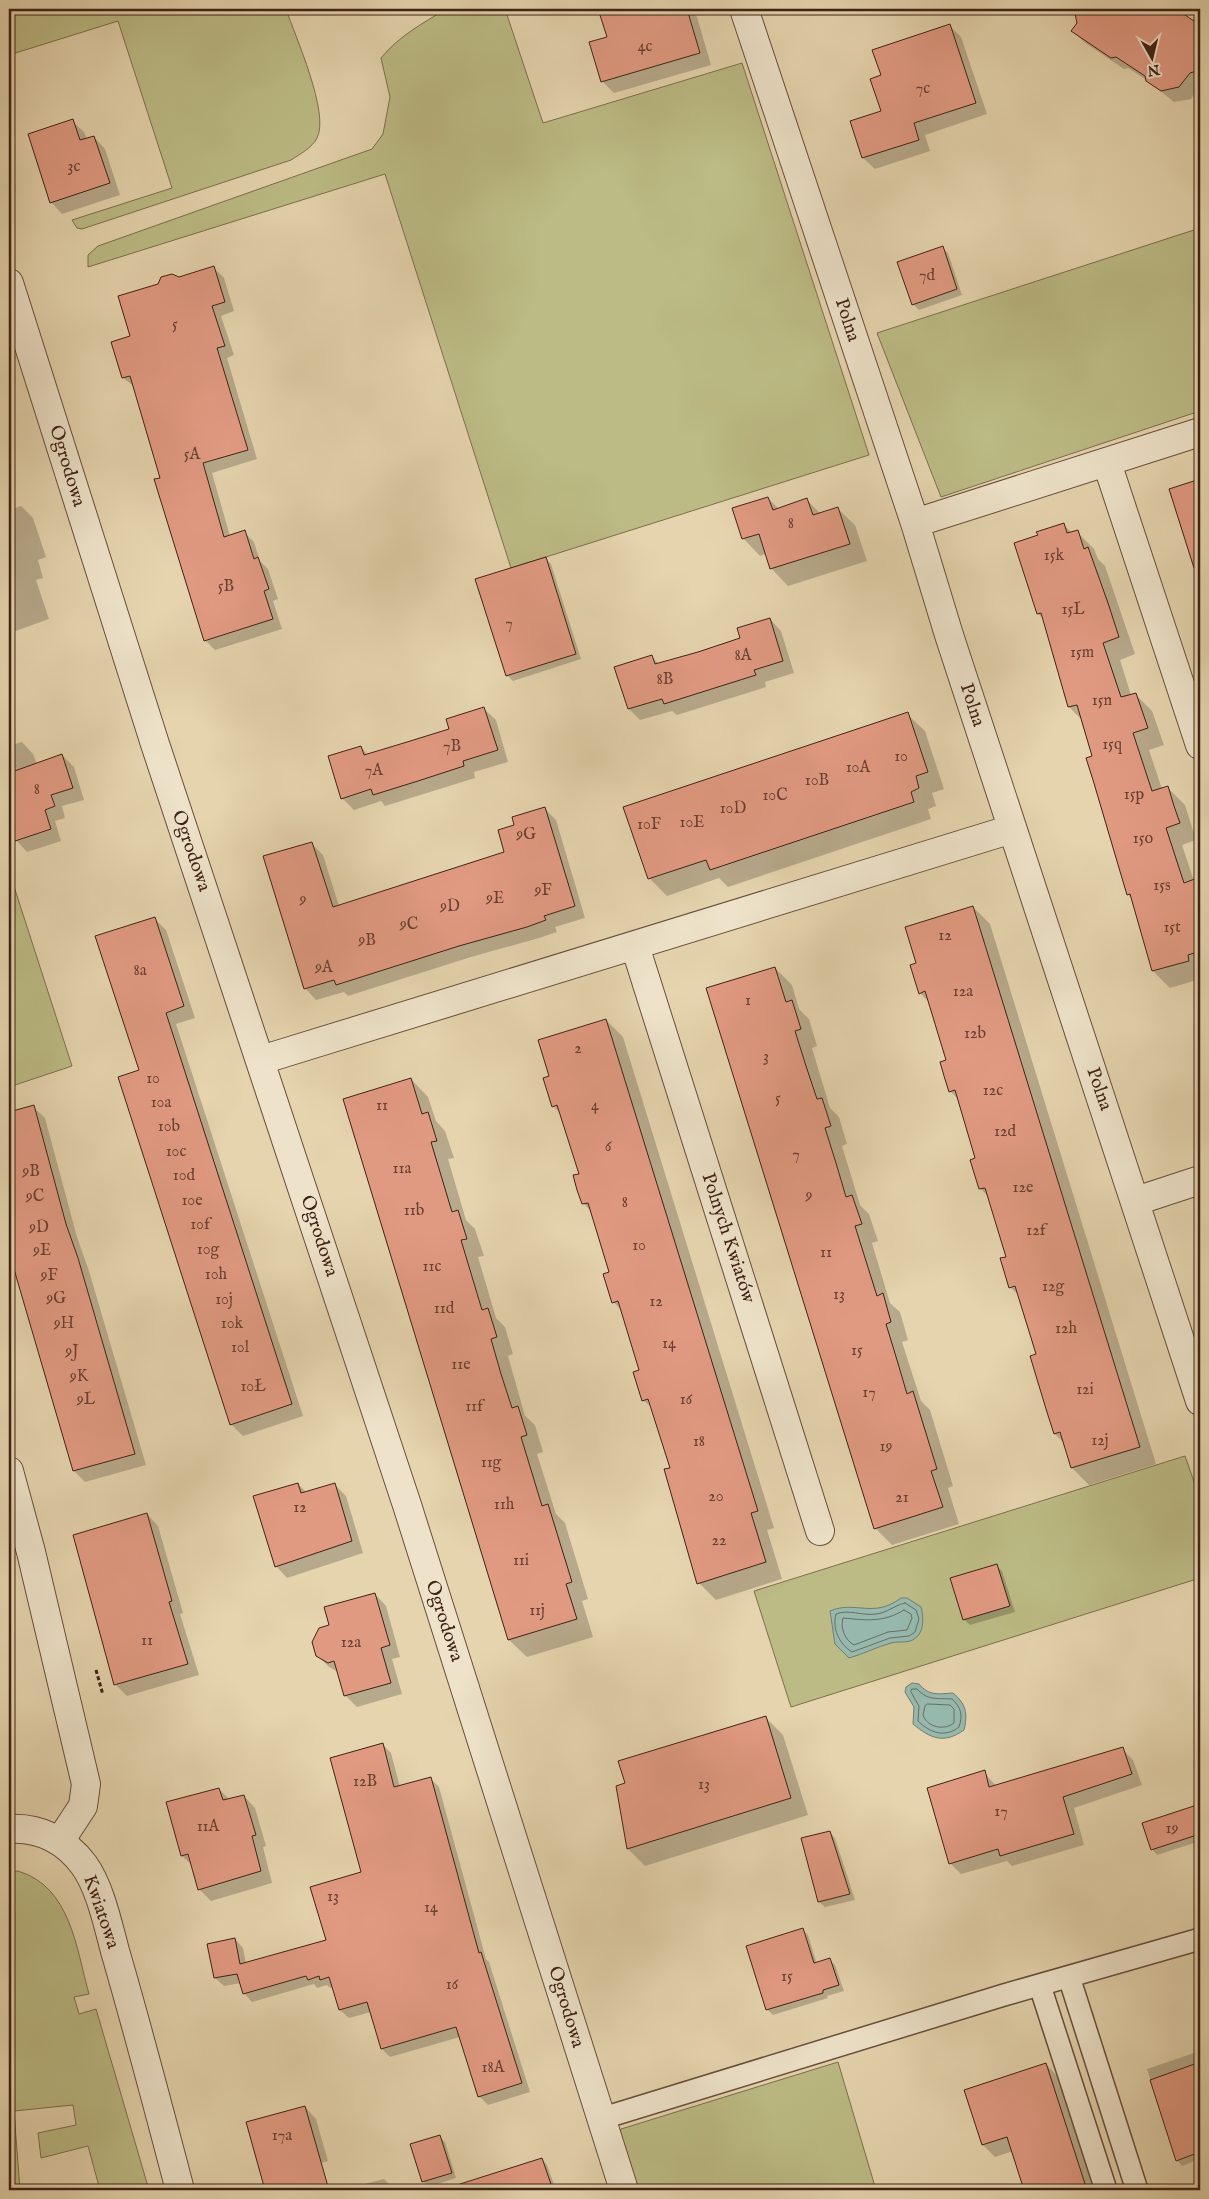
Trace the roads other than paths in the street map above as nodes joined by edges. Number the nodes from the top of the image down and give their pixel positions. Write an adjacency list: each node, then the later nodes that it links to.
1 (744, 9): 5 (street, Polna)
2 (9, 283): 9 (street, Ogrodowa)
3 (1200, 432): 4 (street)
4 (1107, 463): 5 (street); 6 (street)
5 (915, 524): 7 (street, Polna)
6 (1200, 745)
7 (1012, 829): 8 (street); 11 (street, Polna)
8 (635, 946): 9 (street); 15 (street, Polnych Kwiatów)
9 (261, 1060): 21 (street, Ogrodowa)
10 (1200, 1180): 11 (street)
11 (1136, 1201): 12 (street, Polna)
12 (1200, 1401)
13 (9, 1471): 14 (street)
14 (14, 1509): 17 (street)
15 (820, 1531)
16 (9, 1829): 17 (street)
17 (60, 1841): 22 (street, Kwiatowa)
18 (1200, 1939): 19 (lane)
19 (1069, 1977): 20 (lane); 25 (lane)
20 (1040, 1986): 21 (lane); 24 (lane)
21 (600, 2119): 23 (street, Ogrodowa)
22 (180, 2190)
23 (624, 2190)
24 (1106, 2190)
25 (1137, 2190)

